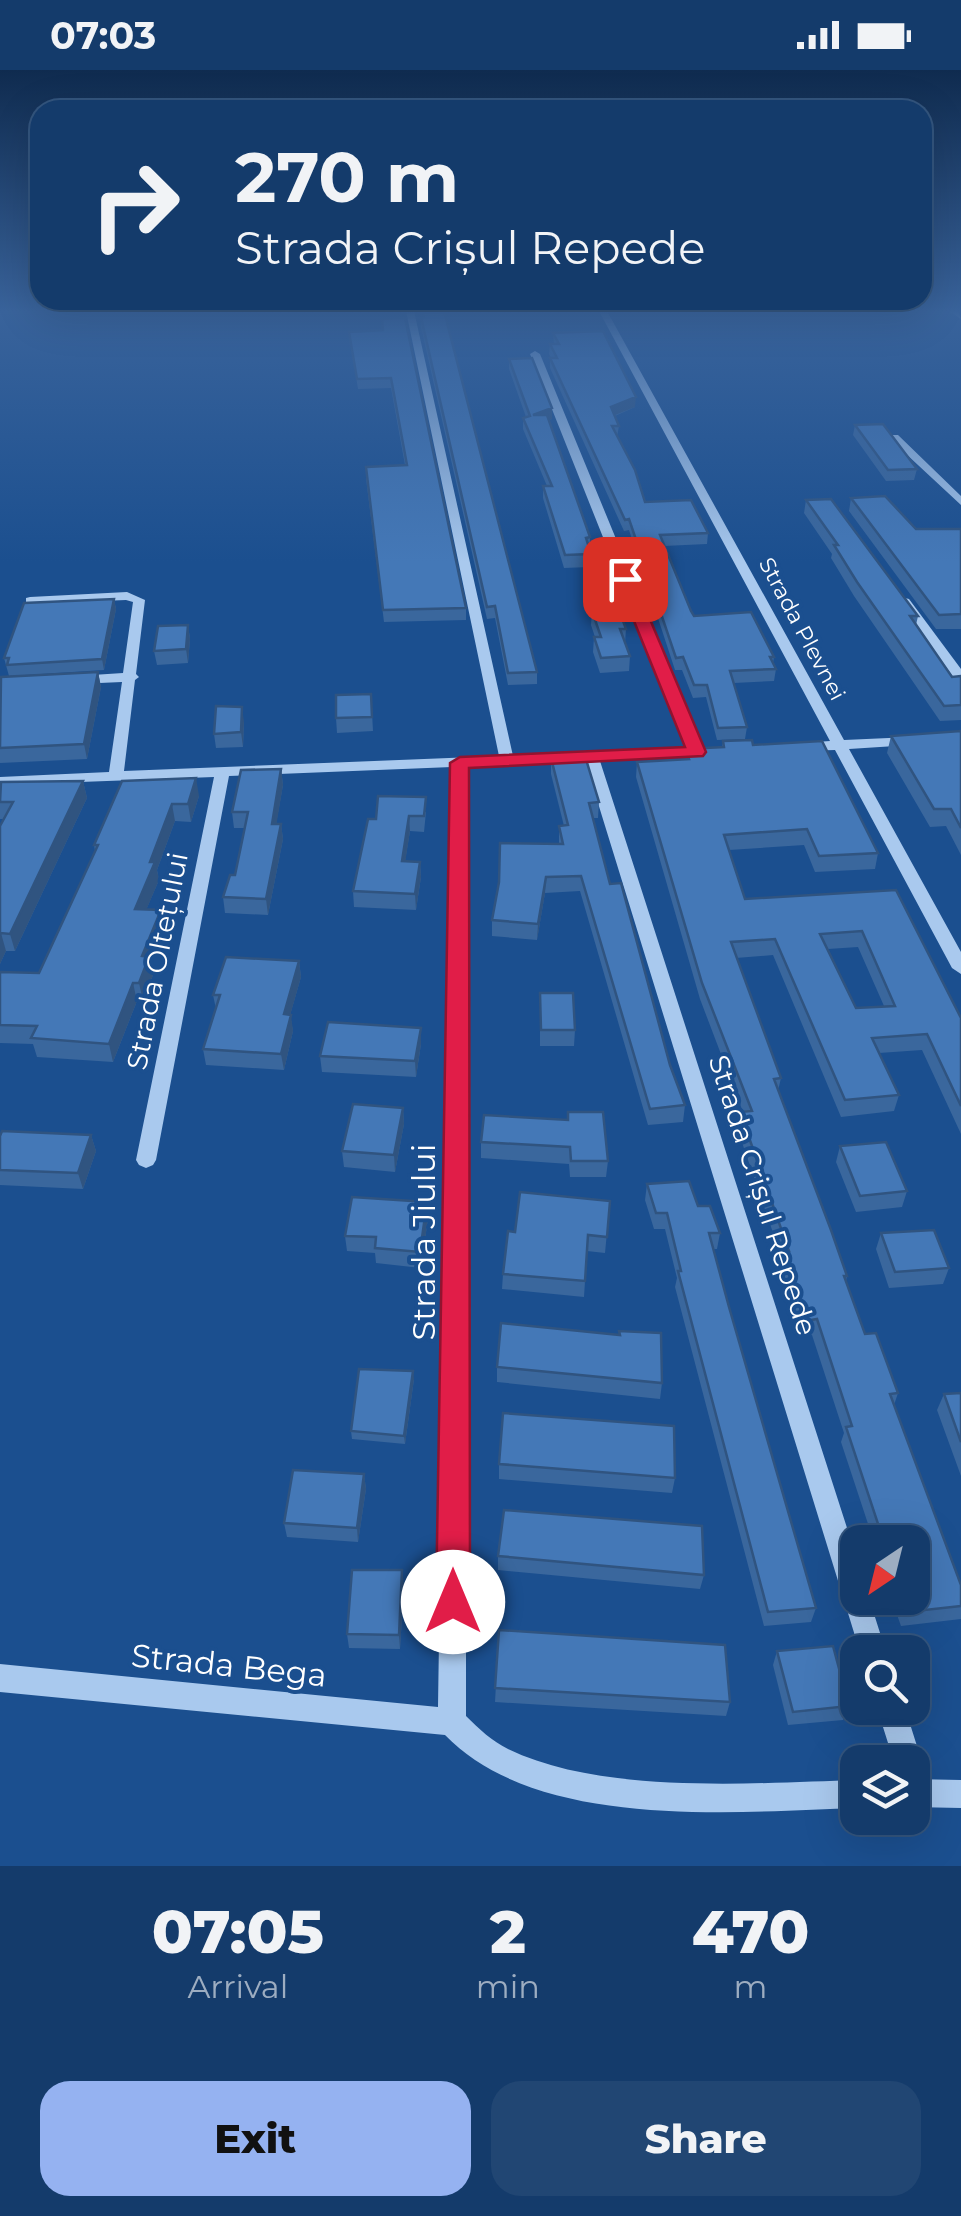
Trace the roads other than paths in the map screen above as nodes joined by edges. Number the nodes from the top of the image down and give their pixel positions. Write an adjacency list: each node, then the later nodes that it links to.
1 (428, 395): 17 (street)
2 (552, 395): 15 (street)
3 (649, 395): 12 (street, Strada Plevnei)
4 (894, 437): 5 (street)
5 (961, 502)
6 (892, 584): 9 (street)
7 (30, 601): 8 (street)
8 (132, 676): 10 (street); 20 (street)
9 (961, 678)
10 (60, 680)
11 (922, 740): 12 (street)
12 (839, 745): 13 (street); 22 (street, Strada Plevnei)
13 (785, 748)
14 (732, 750): 15 (street)
15 (696, 752): 16 (street)
16 (591, 757): 17 (street); 24 (street, Strada Crișul Repede)
17 (507, 760): 18 (street)
18 (460, 763): 19 (street); 26 (street, Strada Jiului)
19 (222, 772): 20 (street); 23 (street, Strada Oltețului)
20 (116, 776): 21 (street)
21 (0, 781)
22 (961, 968)
23 (146, 1160)
24 (868, 1635)
25 (0, 1678): 26 (street, Strada Bega)
26 (452, 1722): 29 (street)
27 (930, 1789): 28 (street)
28 (961, 1794)
29 (840, 1795)

